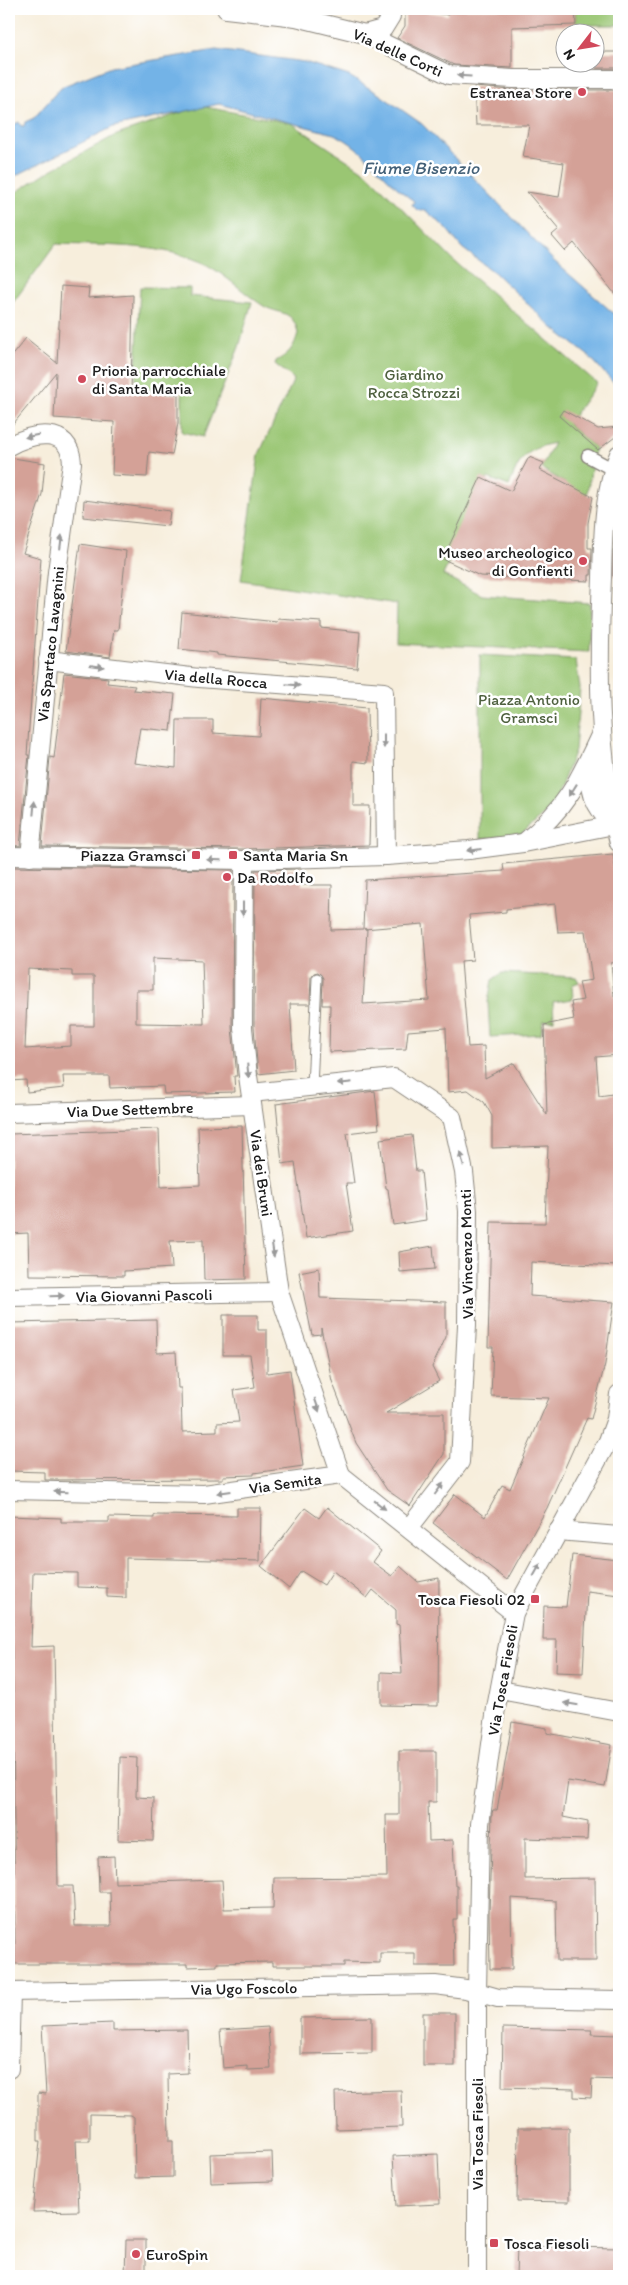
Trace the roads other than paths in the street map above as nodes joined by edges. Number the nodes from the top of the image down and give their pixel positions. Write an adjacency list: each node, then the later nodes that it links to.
1 (226, 9): 3 (street, Via delle Corti)
2 (391, 9): 4 (street)
3 (307, 14): 4 (street, Via delle Corti)
4 (365, 34): 5 (street, Via delle Corti, one-way to 4)
5 (619, 79)
6 (9, 446): 9 (street, Via Spartaco Lavagnini, one-way to 6)
7 (588, 456): 8 (street)
8 (616, 462): 10 (street)
9 (48, 660): 14 (street, Via della Rocca, one-way to 14); 15 (street, Via Spartaco Lavagnini, one-way to 9)
10 (602, 731): 11 (street); 12 (street, one-way to 12)
11 (618, 831): 12 (street)
12 (523, 843): 14 (street, one-way to 14)
13 (9, 856): 15 (street)
14 (386, 856): 16 (street)
15 (30, 857): 16 (street, one-way to 15)
16 (244, 860): 19 (street, Via dei Bruni, one-way to 19)
17 (317, 978): 18 (lane)
18 (312, 1087): 19 (street, Via Vincenzo Monti); 26 (street, Via Vincenzo Monti, one-way to 18)
19 (252, 1099): 20 (street, Via Due Settembre); 21 (street, Via dei Bruni, one-way to 21)
20 (9, 1113)
21 (279, 1292): 22 (street, Via Giovanni Pascoli, one-way to 21); 24 (street, Via dei Bruni, one-way to 24)
22 (9, 1297)
23 (619, 1394): 27 (street, Via Tosca Fiesoli)
24 (341, 1476): 25 (street, Via Semita, one-way to 25); 26 (street, Via Semita, one-way to 26)
25 (9, 1490)
26 (409, 1528): 29 (street, Via Semita)
27 (558, 1531): 28 (street); 29 (street, Via Tosca Fiesoli, one-way to 27)
28 (619, 1536)
29 (514, 1613): 30 (street, Via Tosca Fiesoli)
30 (500, 1690): 31 (street, one-way to 30); 33 (street, Via Tosca Fiesoli)
31 (619, 1712)
32 (10, 1992): 33 (street, Via Ugo Foscolo); 35 (street, Via Ugo Foscolo)
33 (477, 1992): 34 (street); 36 (street, Via Tosca Fiesoli)
34 (619, 2000)
35 (9, 2068)
36 (477, 2276)

